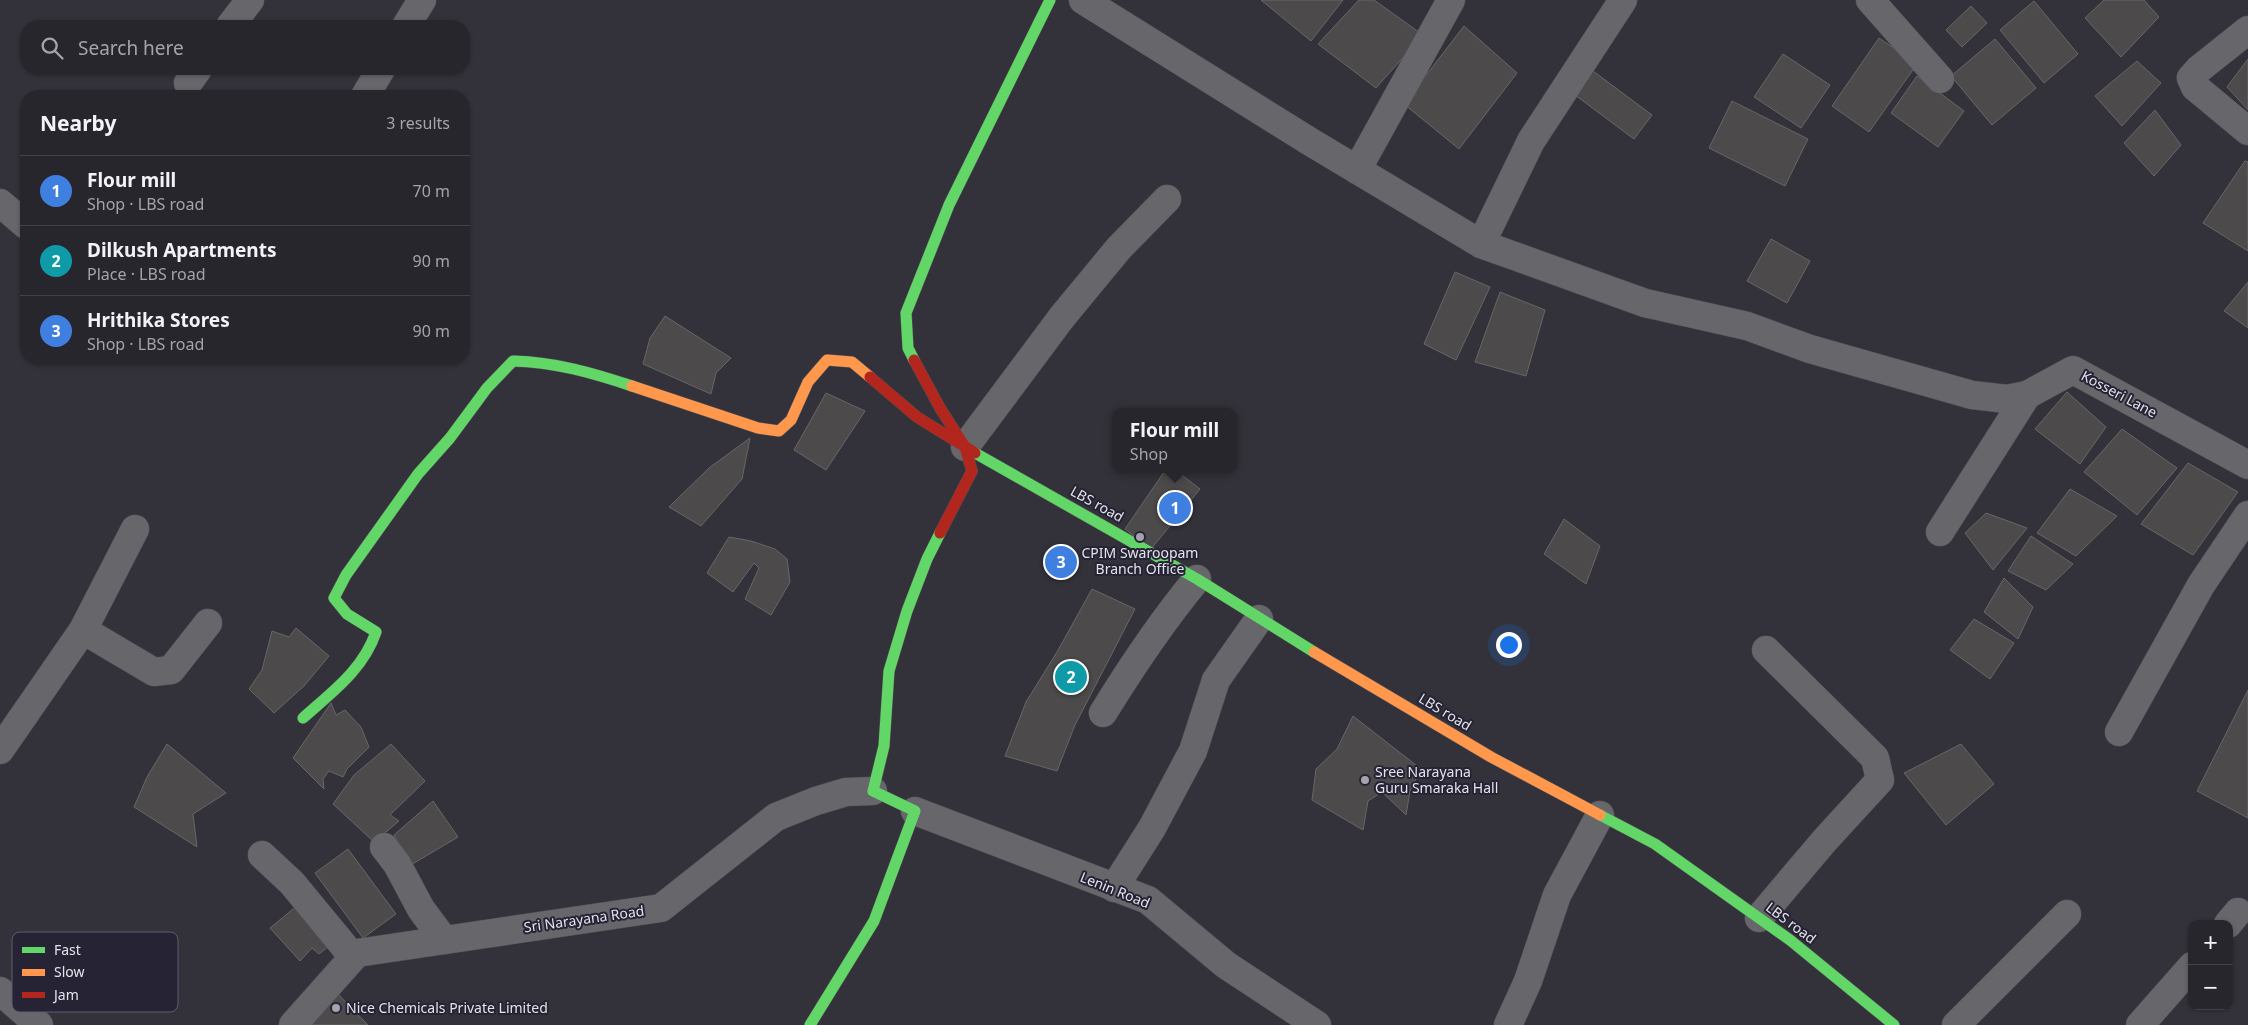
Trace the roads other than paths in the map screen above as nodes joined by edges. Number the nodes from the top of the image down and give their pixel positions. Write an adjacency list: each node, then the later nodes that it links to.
1 (250, 0): 8 (street)
2 (422, 0): 9 (street)
3 (1083, 0): 15 (street)
4 (1451, 0): 15 (street)
5 (1623, 0): 19 (street)
6 (1870, 0): 12 (street)
7 (1046, 3): 21 (street)
8 (235, 20)
9 (410, 20)
10 (2248, 30): 14 (street)
11 (377, 75): 13 (street)
12 (1940, 79)
13 (368, 90)
14 (2248, 131)
15 (1357, 170): 19 (street)
16 (1167, 199): 21 (street)
17 (0, 203): 18 (street)
18 (20, 220)
19 (1481, 244): 20 (street)
20 (2027, 395): 22 (street, Kosseri Lane); 25 (street, Kosseri Lane)
21 (965, 447): 26 (street, LBS road); 32 (street, LBS road); 35 (street)
22 (2248, 465)
23 (2248, 515): 33 (street)
24 (135, 529): 29 (street)
25 (1940, 532)
26 (1198, 579): 27 (street, LBS road); 31 (street)
27 (1260, 619): 37 (street, LBS road); 40 (street)
28 (208, 623): 29 (street)
29 (84, 630): 34 (street)
30 (1766, 650): 42 (street)
31 (1104, 713)
32 (303, 718)
33 (2119, 732)
34 (0, 750)
35 (873, 791): 36 (street); 43 (street, Sri Narayana Road)
36 (915, 811): 40 (street, Lenin Road); 51 (street)
37 (1600, 815): 42 (street, LBS road); 53 (street)
38 (384, 847): 43 (street)
39 (262, 855): 44 (street)
40 (1114, 888): 52 (street, Lenin Road)
41 (2067, 914): 55 (street)
42 (1759, 918): 54 (street, LBS road)
43 (444, 940): 44 (street, Sri Narayana Road)
44 (353, 957): 50 (street)
45 (2188, 971): 56 (street)
46 (0, 991): 47 (street)
47 (12, 1001)
48 (24, 1012): 49 (street)
49 (39, 1025)
50 (293, 1025)
51 (810, 1025)
52 (1317, 1025)
53 (1508, 1025)
54 (1894, 1025)
55 (1956, 1025)
56 (2140, 1025)

